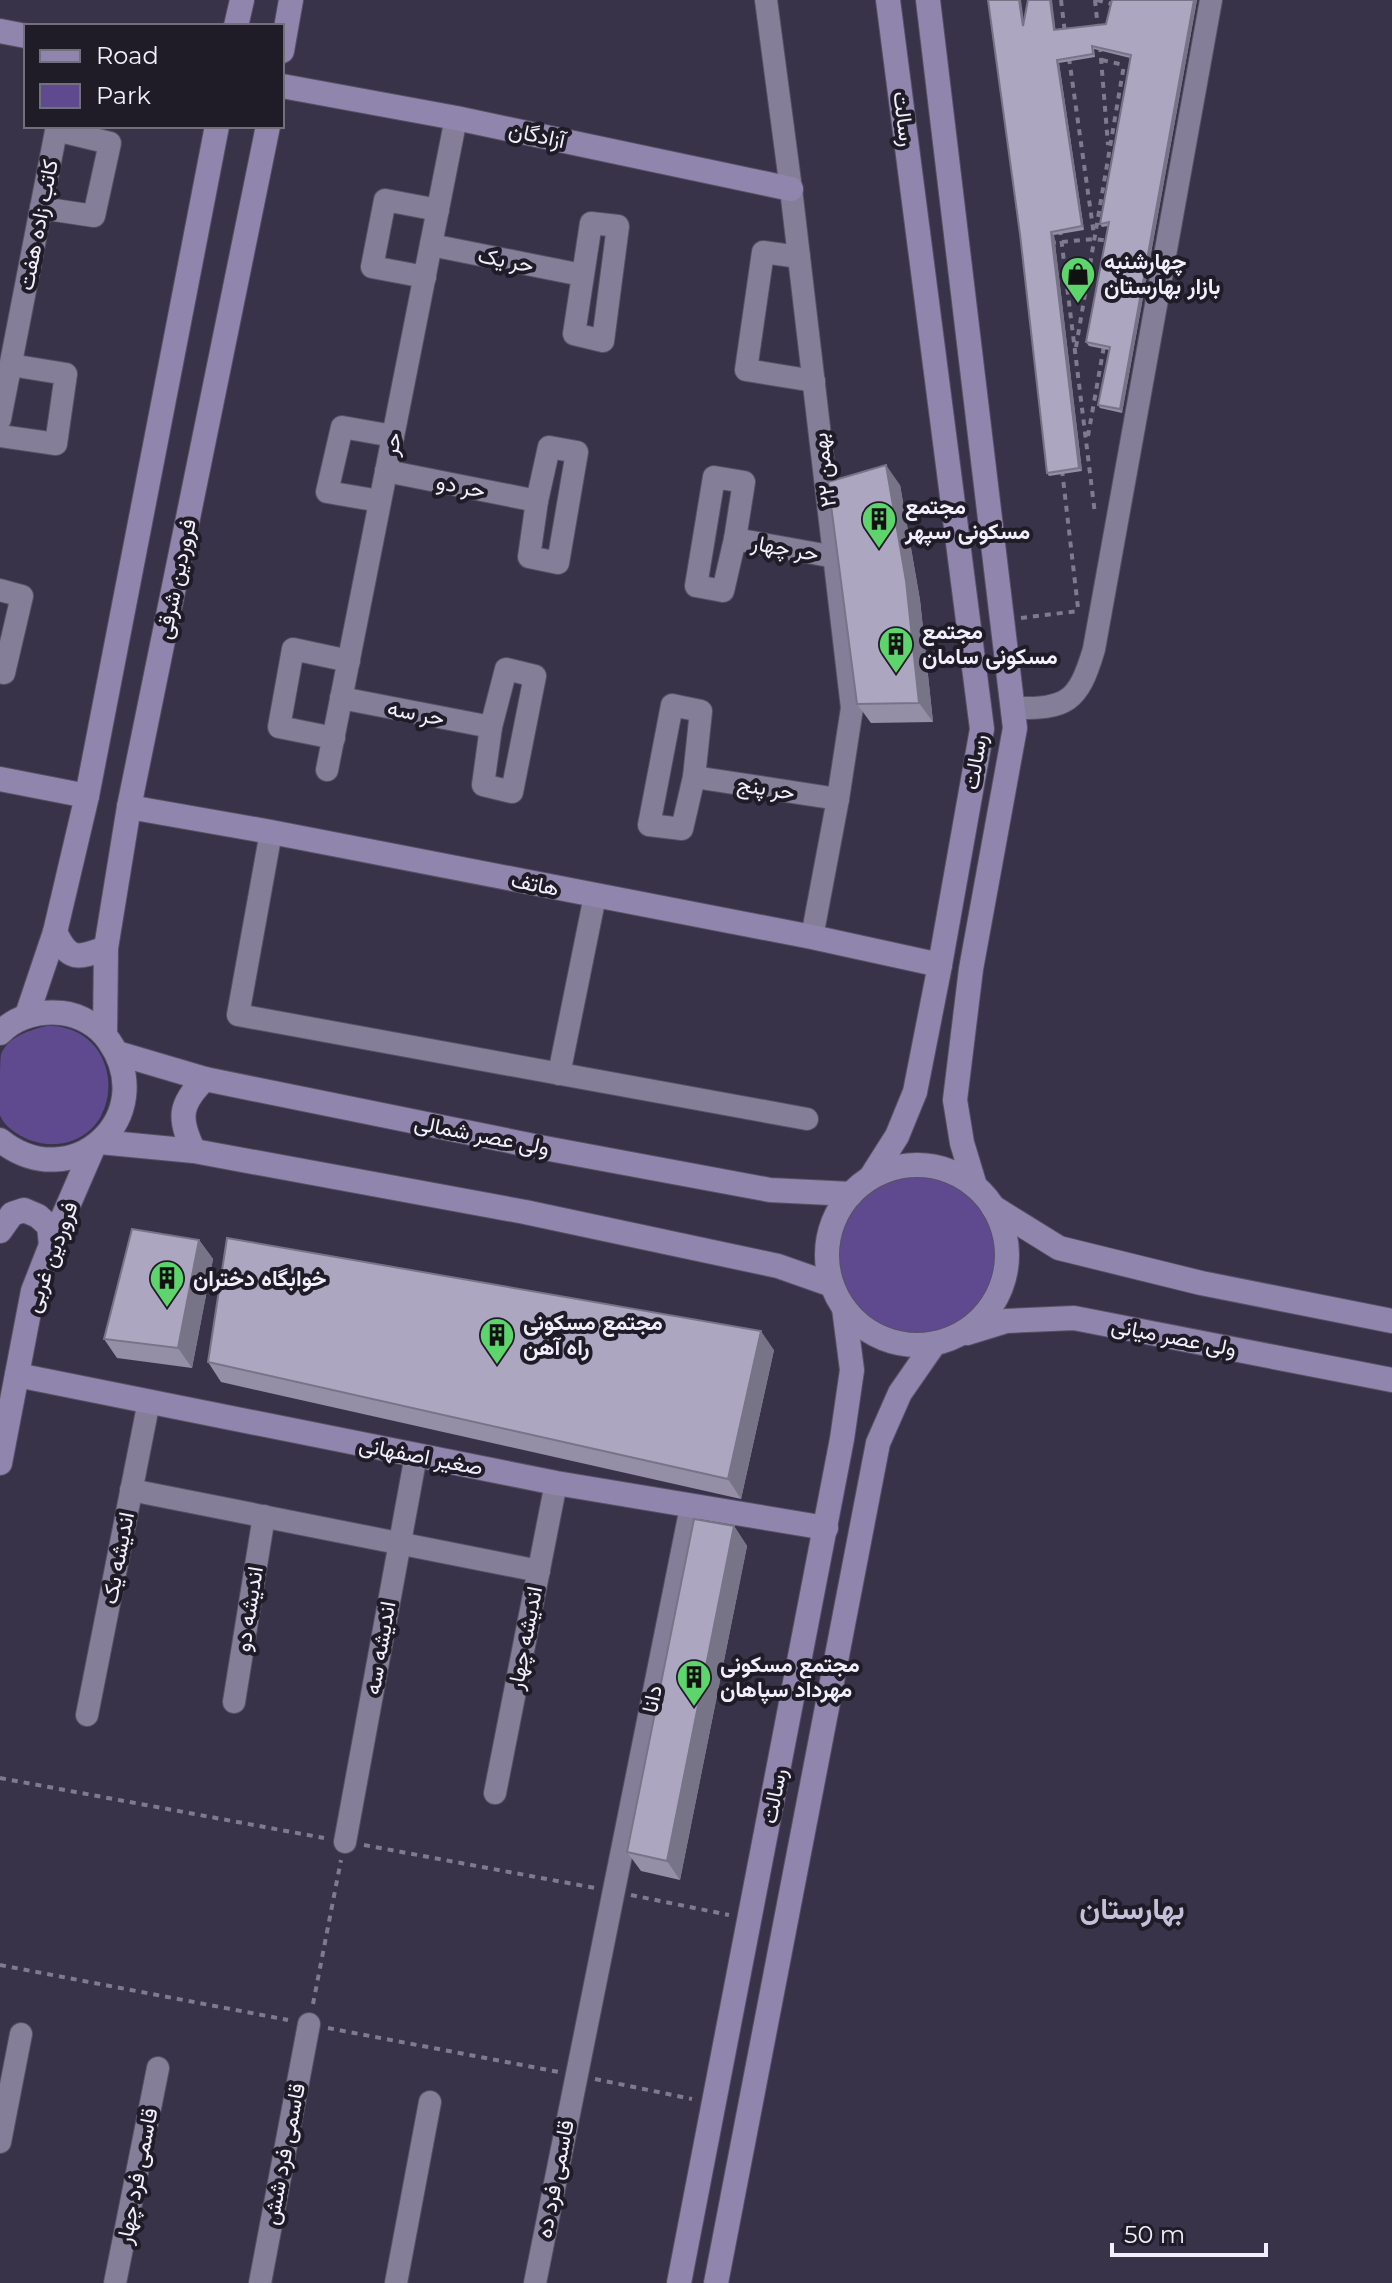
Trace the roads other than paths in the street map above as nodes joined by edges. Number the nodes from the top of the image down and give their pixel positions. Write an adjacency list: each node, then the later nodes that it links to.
1 (242, 0): 7 (street)
2 (291, 0): 10 (street)
3 (766, 0): 16 (street, ۲۲ بهمن)
4 (888, 0): 51 (street, رسالت)
5 (928, 0): 37 (street, رسالت)
6 (1211, 0): 37 (street)
7 (236, 24)
8 (0, 31): 9 (street)
9 (24, 36)
10 (284, 40)
11 (284, 86): 12 (street, آزادگان)
12 (456, 118): 16 (street, آزادگان); 18 (street, حر)
13 (57, 128): 17 (street, کاتب زاده هفت); 17 (street)
14 (217, 128): 43 (street, فروردین شرقی)
15 (268, 128): 45 (street, فروردین شرقی)
16 (791, 189): 20 (street, ۲۲ بهمن)
17 (41, 208): 23 (street, کاتب زاده هفت)
18 (438, 210): 19 (street, حر); 22 (street)
19 (431, 245): 21 (street, حر یک); 22 (street, حر)
20 (799, 257): 24 (street, ۲۲ بهمن); 24 (street)
21 (582, 275): 21 (street)
22 (425, 277): 27 (street, حر)
23 (11, 365): 25 (street, کاتب زاده هفت); 26 (street)
24 (814, 381): 32 (street, ۲۲ بهمن)
25 (0, 419)
26 (0, 436)
27 (393, 436): 28 (street, حر); 29 (street)
28 (386, 471): 29 (street, حر); 30 (street, حر دو)
29 (380, 501): 34 (street, حر)
30 (537, 501): 30 (street)
31 (735, 539): 31 (street); 32 (street, حر چهار)
32 (835, 557): 44 (street, ۲۲ بهمن)
33 (0, 590): 35 (street)
34 (349, 661): 36 (street, حر); 39 (street)
35 (0, 672)
36 (341, 698): 38 (street, حر سه); 39 (street, حر)
37 (1012, 708): 61 (street, رسالت)
38 (491, 727): 38 (street)
39 (334, 738): 40 (street, حر)
40 (327, 770)
41 (694, 777): 41 (street); 44 (street, حر پنج)
42 (0, 779): 43 (street)
43 (87, 796): 48 (street, فروردین شرقی)
44 (838, 799): 49 (street, ۲۲ بهمن)
45 (129, 807): 46 (street, هاتف); 50 (street, فروردین شرقی)
46 (271, 832): 47 (street, هاتف); 54 (street)
47 (595, 896): 49 (street, هاتف); 54 (street)
48 (55, 932): 50 (street); 52 (street, فروردین شرقی)
49 (812, 937): 51 (street, هاتف)
50 (106, 948): 53 (street, فروردین شرقی)
51 (940, 965): 60 (street, رسالت)
52 (9, 1024): 53 (street, ولی عصر شمالی)
53 (111, 1044): 55 (street, ولی عصر شمالی); 58 (street, فروردین غربی)
54 (559, 1074): 56 (street)
55 (205, 1079): 59 (street); 62 (street, ولی عصر شمالی)
56 (807, 1119)
57 (0, 1140): 58 (street)
58 (96, 1145): 59 (street); 65 (street, فروردین غربی)
59 (194, 1151): 66 (street)
60 (871, 1177): 61 (street); 62 (street)
61 (975, 1186): 63 (street)
62 (851, 1194): 66 (street)
63 (993, 1207): 68 (street); 69 (street)
64 (0, 1231): 65 (street)
65 (51, 1245): 71 (street, فروردین غربی)
66 (832, 1285): 67 (street)
67 (844, 1308): 70 (street); 80 (street, رسالت)
68 (1392, 1321)
69 (957, 1336): 70 (street); 72 (street, ولی عصر میانی)
70 (934, 1344): 98 (street, رسالت)
71 (17, 1375): 73 (street, صغیر اصفهانی); 75 (street, فروردین غربی)
72 (1392, 1380)
73 (149, 1401): 74 (street, صغیر اصفهانی); 77 (street, اندیشه یک)
74 (416, 1455): 76 (street, صغیر اصفهانی); 81 (street, اندیشه سه)
75 (0, 1463)
76 (556, 1483): 78 (street, صغیر اصفهانی); 82 (street, اندیشه چهار)
77 (131, 1490): 79 (street); 84 (street, اندیشه یک)
78 (691, 1507): 80 (street, صغیر اصفهانی); 90 (street, دانا)
79 (264, 1516): 81 (street); 83 (street, اندیشه دو)
80 (826, 1528): 97 (street, رسالت)
81 (400, 1543): 82 (street); 86 (street, اندیشه سه)
82 (539, 1571): 85 (street, اندیشه چهار)
83 (234, 1702)
84 (87, 1715)
85 (495, 1793)
86 (345, 1842)
87 (309, 2024): 94 (street, قاسمی فرد شش)
88 (21, 2034): 92 (street)
89 (158, 2068): 93 (street, قاسمی فرد چهار)
90 (576, 2075): 96 (street, قاسمی فرد ده)
91 (430, 2102): 95 (street)
92 (0, 2142)
93 (115, 2283)
94 (260, 2283)
95 (396, 2283)
96 (535, 2283)
97 (679, 2283)
98 (716, 2283)

